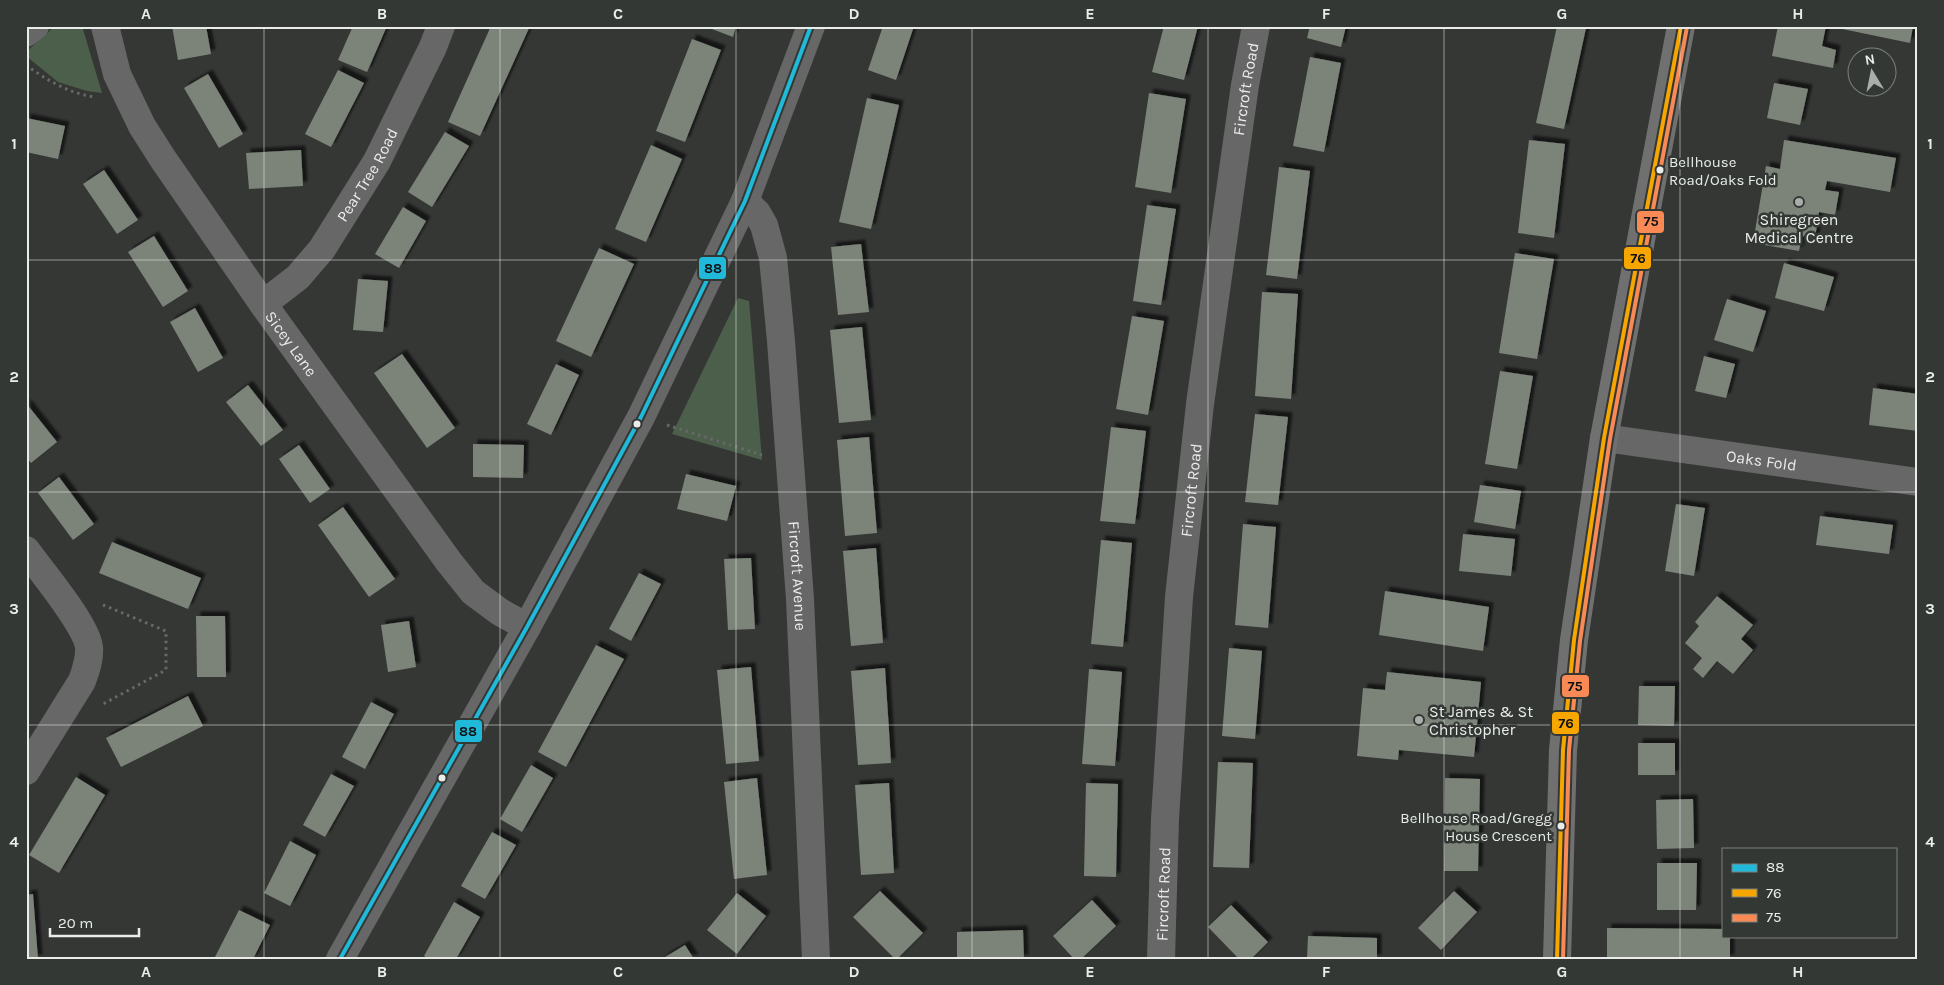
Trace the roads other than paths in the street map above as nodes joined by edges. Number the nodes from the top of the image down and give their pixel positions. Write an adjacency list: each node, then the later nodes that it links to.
1 (34, 26): 7 (street)
2 (105, 26): 9 (street, Sicey Lane)
3 (441, 26): 9 (street, Pear Tree Road)
4 (811, 26): 8 (street)
5 (1256, 26): 17 (street, Fircroft Road)
6 (1681, 26): 10 (main road)
7 (26, 33)
8 (745, 201): 13 (street); 16 (street, Fircroft Avenue)
9 (263, 304): 13 (street, Sicey Lane)
10 (1604, 438): 11 (street, Oaks Fold); 18 (main road)
11 (1918, 482)
12 (26, 550): 14 (street)
13 (527, 627): 15 (street)
14 (26, 771)
15 (340, 959)
16 (816, 959)
17 (1161, 959)
18 (1557, 959)

